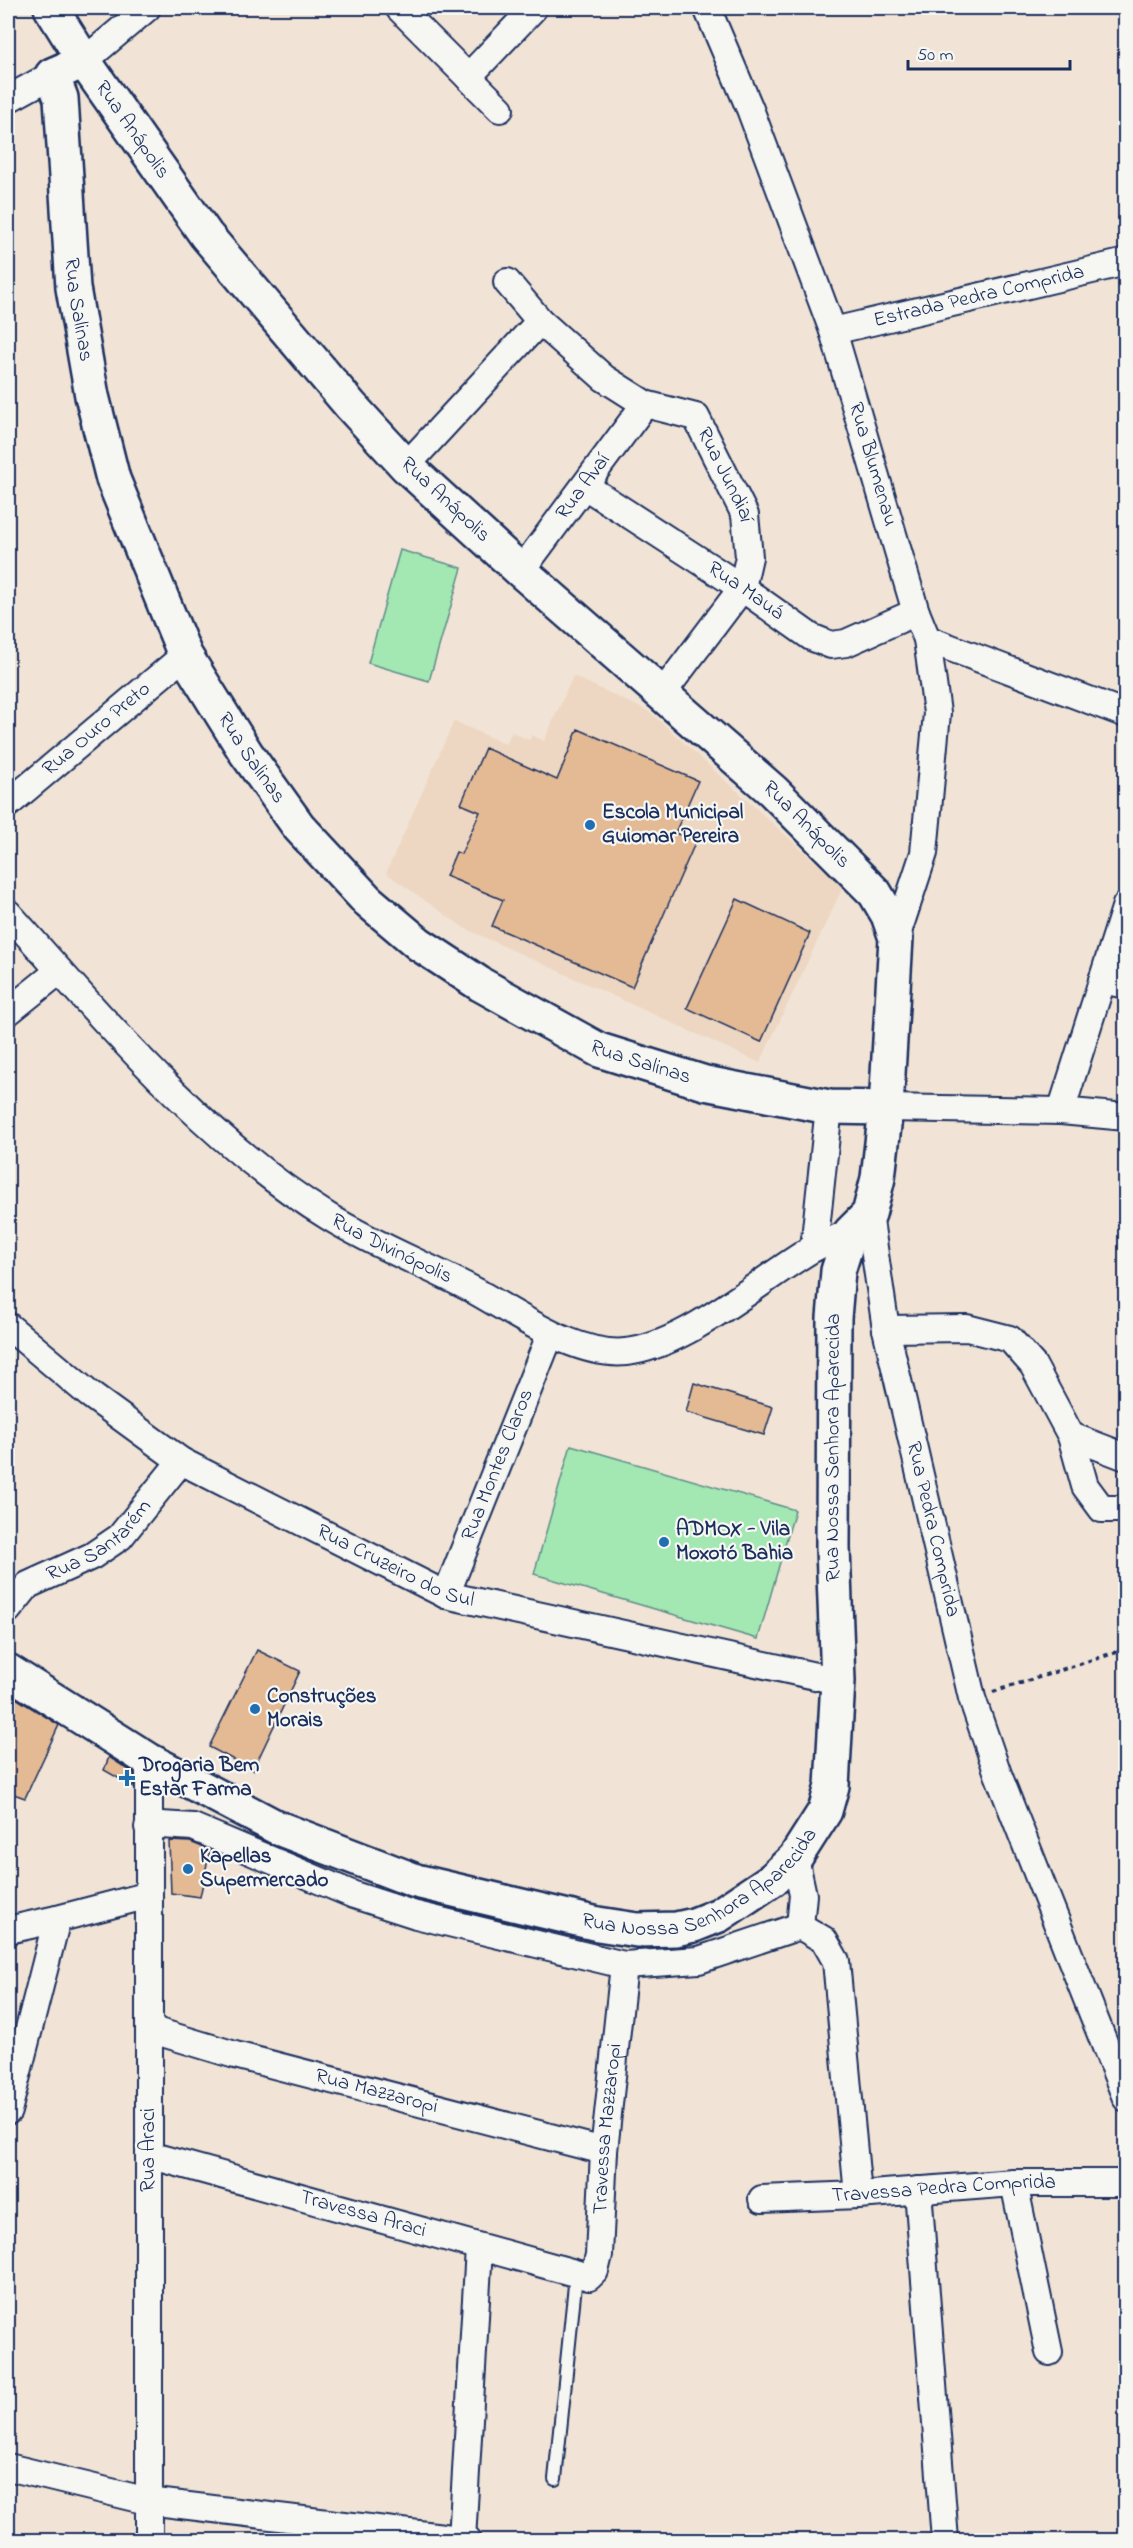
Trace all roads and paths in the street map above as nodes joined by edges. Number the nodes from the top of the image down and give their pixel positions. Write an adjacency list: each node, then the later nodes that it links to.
1 (51, 8): 6 (street, Rua Anápolis)
2 (147, 8): 6 (street)
3 (399, 8): 8 (street)
4 (706, 8): 14 (street, Rua Blumenau)
5 (533, 9): 8 (street)
6 (84, 61): 7 (street); 16 (street, Rua Anápolis)
7 (52, 75): 9 (street); 22 (street, Rua Salinas)
8 (468, 77): 10 (street)
9 (8, 99)
10 (500, 109)
11 (1125, 262): 14 (street, Estrada Pedra Comprida)
12 (507, 282): 13 (street, Rua Jundiaí)
13 (540, 321): 15 (street, Rua Jundiaí); 16 (street)
14 (833, 331): 20 (street, Rua Blumenau)
15 (645, 404): 17 (street, Rua Avaí); 19 (street, Rua Jundiaí)
16 (406, 466): 18 (street, Rua Anápolis)
17 (585, 486): 18 (street, Rua Avaí); 19 (street, Rua Mauá)
18 (521, 571): 23 (street, Rua Anápolis)
19 (741, 588): 20 (street, Rua Mauá); 23 (street, Rua Jundiaí)
20 (916, 612): 21 (street, Rua Blumenau)
21 (927, 639): 24 (street); 28 (street, Rua Blumenau)
22 (185, 656): 25 (street, Rua Ouro Preto); 32 (street, Rua Salinas)
23 (662, 694): 28 (street, Rua Anápolis)
24 (1125, 714)
25 (8, 804)
26 (1125, 905): 30 (street)
27 (8, 913): 29 (street, Rua Divinópolis)
28 (896, 938): 33 (street, Rua Pedra Comprida)
29 (59, 971): 31 (street); 40 (street, Rua Divinópolis)
30 (1114, 982): 34 (street)
31 (8, 1012)
32 (829, 1107): 33 (street, Rua Salinas); 37 (street)
33 (886, 1108): 34 (street); 36 (street, Rua Pedra Comprida)
34 (1060, 1111): 35 (street)
35 (1125, 1117)
36 (860, 1224): 37 (street, Rua Divinópolis); 39 (street, Rua Pedra Comprida); 49 (street, Rua Nossa Senhora Aparecida)
37 (814, 1248): 40 (street, Rua Divinópolis)
38 (8, 1326): 43 (street, Rua Cruzeiro do Sul)
39 (886, 1329): 41 (street); 50 (street, Rua Pedra Comprida)
40 (550, 1335): 45 (street, Rua Montes Claros)
41 (1071, 1436): 42 (street); 44 (street)
42 (1125, 1457)
43 (181, 1461): 45 (street, Rua Cruzeiro do Sul); 46 (street, Rua Santarém)
44 (1125, 1509)
45 (446, 1595): 49 (street, Rua Cruzeiro do Sul)
46 (8, 1611)
47 (1125, 1649): 50 (path)
48 (8, 1671): 51 (street, Rua Nossa Senhora Aparecida)
49 (838, 1681): 53 (street, Rua Nossa Senhora Aparecida)
50 (972, 1698): 60 (street, Rua Pedra Comprida)
51 (149, 1760): 52 (street, Rua Araci); 53 (street, Rua Nossa Senhora Aparecida)
52 (148, 1827): 54 (street, Rua Araci); 58 (street, Rua Nossa Senhora Aparecida)
53 (795, 1858): 56 (street)
54 (149, 1894): 55 (street); 59 (street, Rua Araci)
55 (57, 1919): 57 (street); 61 (street)
56 (800, 1926): 58 (street, Rua Nossa Senhora Aparecida); 67 (street)
57 (8, 1930)
58 (624, 1965): 62 (street, Travessa Mazzaropi)
59 (149, 2029): 62 (street, Rua Mazzaropi); 63 (street, Rua Araci)
60 (1125, 2098)
61 (8, 2111)
62 (604, 2151): 70 (street, Travessa Mazzaropi)
63 (149, 2155): 69 (street, Travessa Araci); 74 (street, Rua Araci)
64 (1014, 2183): 65 (street, Travessa Pedra Comprida); 66 (street, Travessa Pedra Comprida); 71 (street)
65 (1125, 2184)
66 (918, 2190): 67 (street, Travessa Pedra Comprida); 78 (street)
67 (858, 2195): 68 (street, Travessa Pedra Comprida)
68 (762, 2199)
69 (479, 2248): 70 (street, Travessa Araci); 75 (street)
70 (576, 2275): 73 (lane)
71 (1049, 2352)
72 (8, 2467): 74 (street)
73 (555, 2480)
74 (148, 2501): 75 (street); 76 (street, Rua Araci)
75 (462, 2540): 77 (street)
76 (149, 2541)
77 (468, 2541)
78 (945, 2541)

